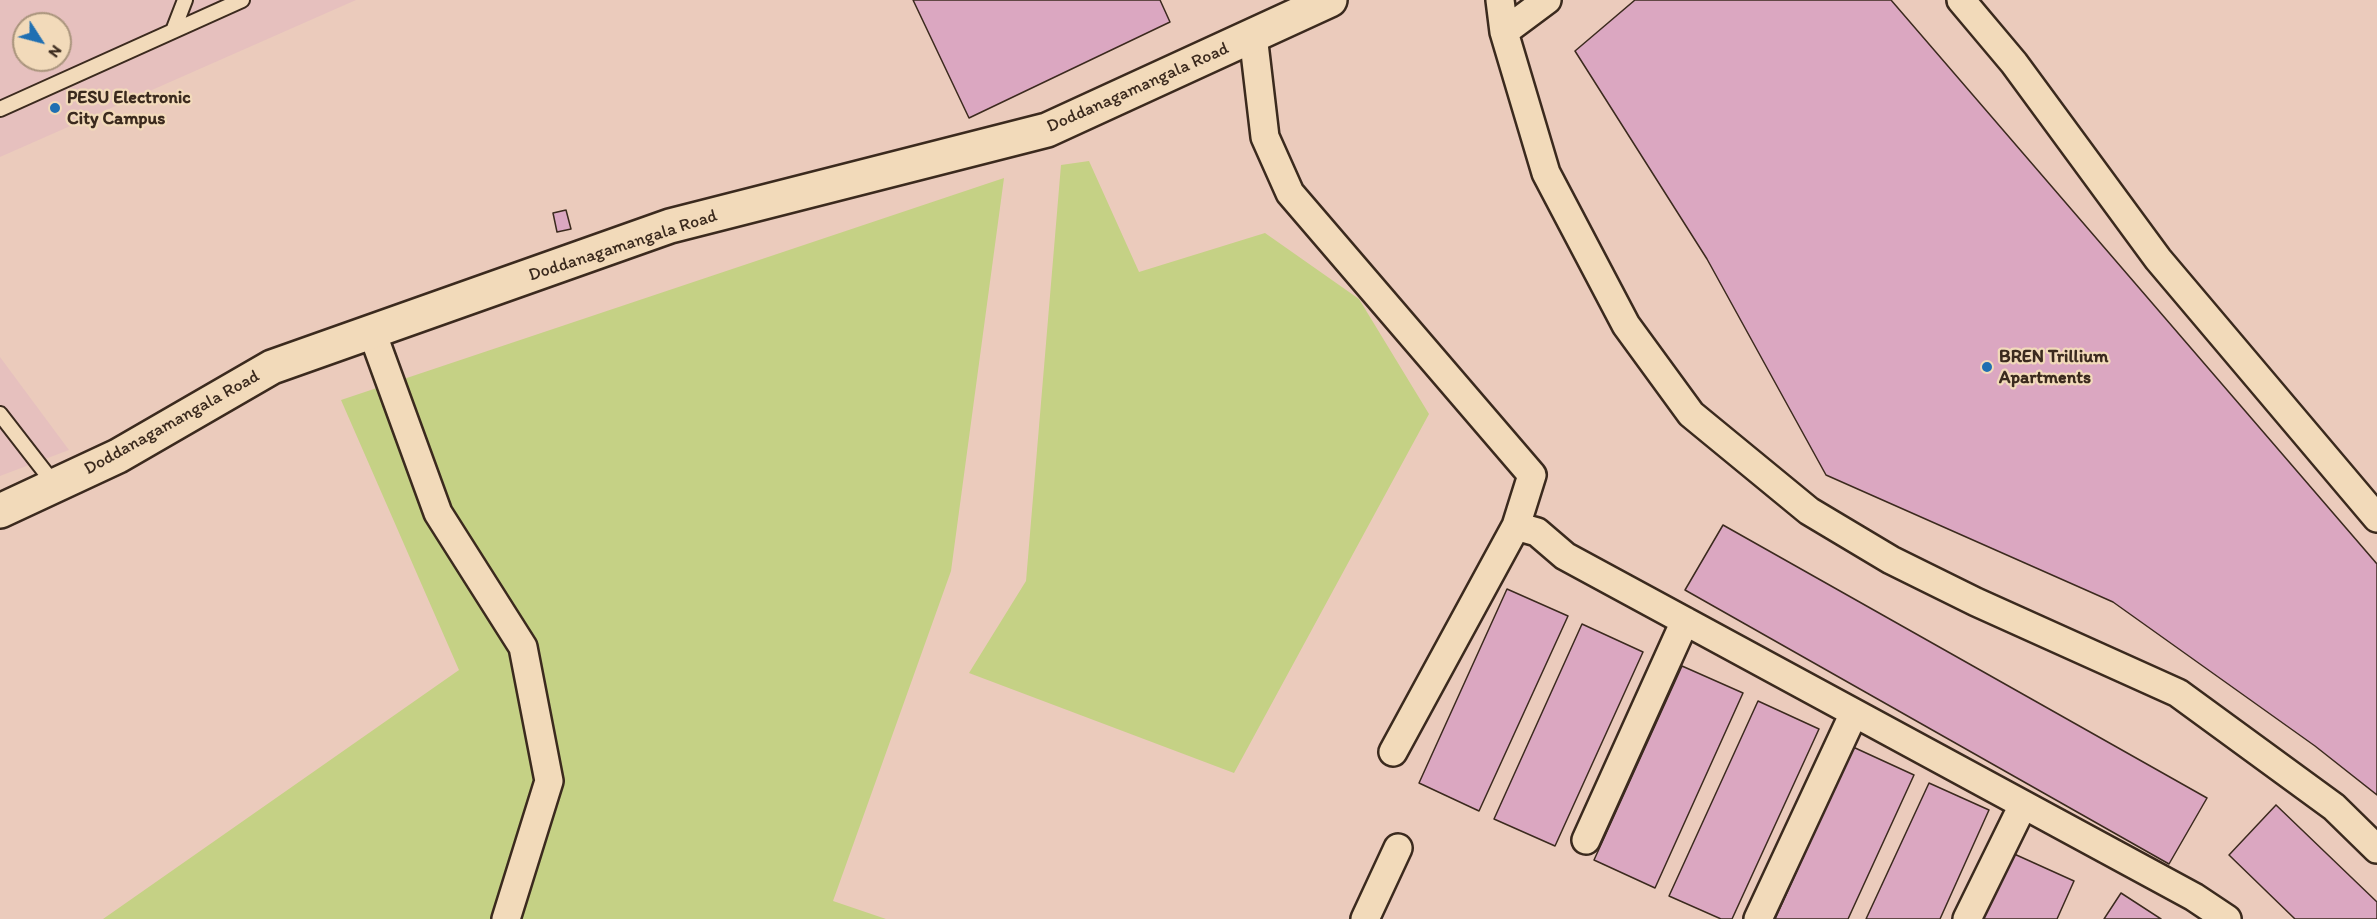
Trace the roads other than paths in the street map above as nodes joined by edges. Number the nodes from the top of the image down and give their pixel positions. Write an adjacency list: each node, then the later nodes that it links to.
1 (185, 0): 7 (lane)
2 (242, 0): 7 (lane)
3 (1330, 0): 9 (street, Doddanagamangala Road)
4 (1500, 0): 8 (street)
5 (1547, 0): 8 (street)
6 (1960, 0): 15 (street)
7 (173, 31): 10 (lane)
8 (1504, 32): 23 (street)
9 (1253, 35): 11 (street, Doddanagamangala Road); 16 (street)
10 (0, 109)
11 (372, 332): 13 (street, Doddanagamangala Road); 24 (street)
12 (0, 414): 13 (lane)
13 (55, 485): 14 (street, Doddanagamangala Road)
14 (0, 511)
15 (2377, 518)
16 (1515, 526): 17 (street); 19 (street)
17 (1685, 621): 18 (street); 21 (street)
18 (1854, 713): 20 (street); 26 (street)
19 (1393, 752)
20 (2023, 805): 27 (street); 28 (street)
21 (1586, 840)
22 (1398, 848): 25 (street)
23 (2377, 849)
24 (506, 919)
25 (1365, 919)
26 (1758, 919)
27 (1967, 919)
28 (2227, 919)

